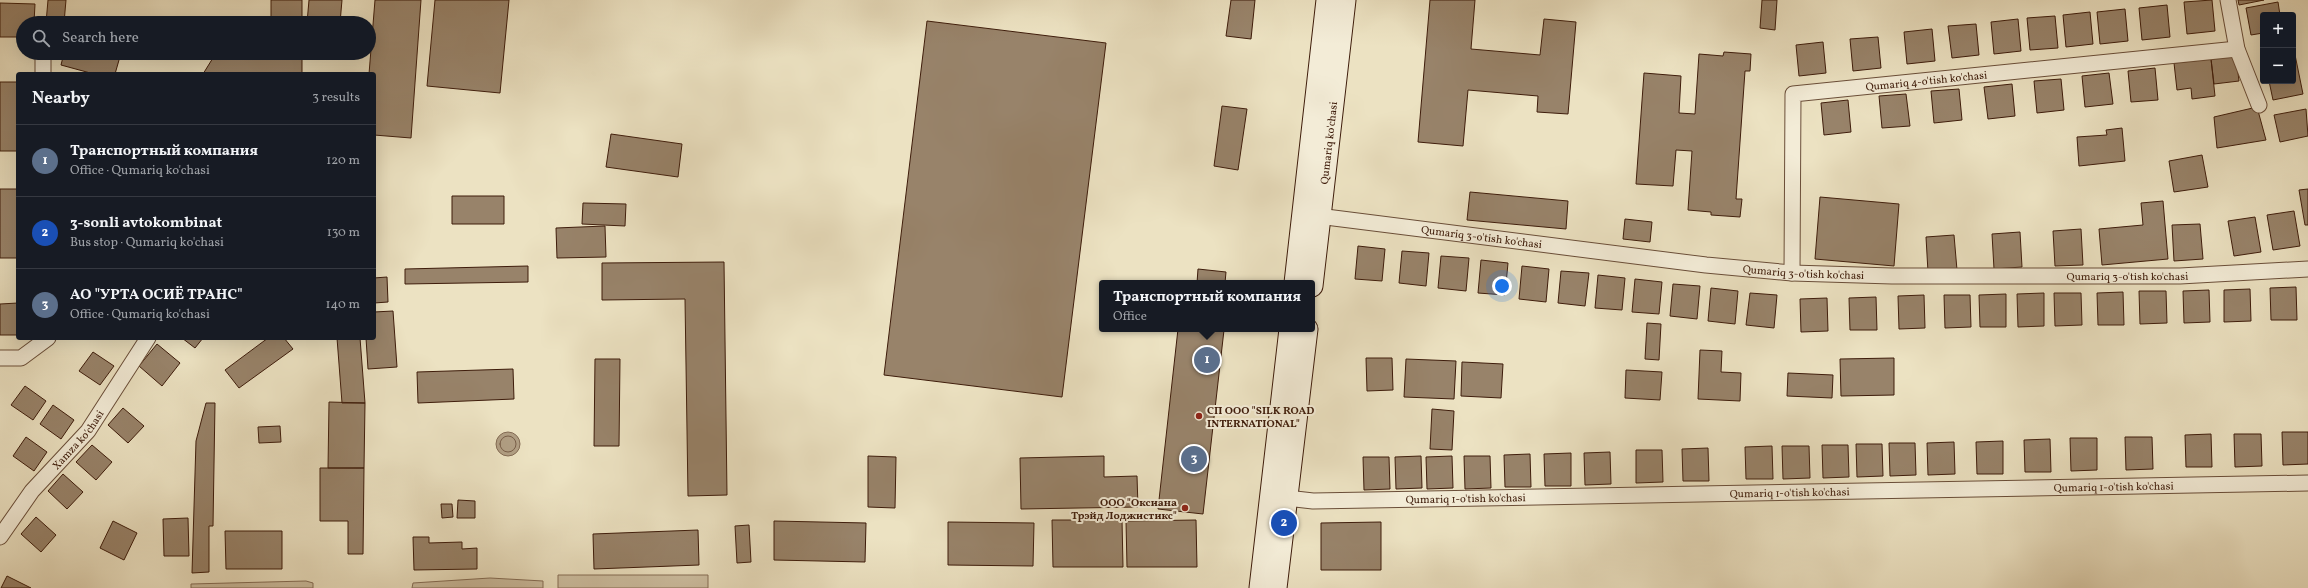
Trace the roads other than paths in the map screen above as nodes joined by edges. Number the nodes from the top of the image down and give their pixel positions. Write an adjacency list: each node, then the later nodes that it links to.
1 (1328, 0): 8 (main road, Qumariq ko'chasi)
2 (1345, 0): 8 (main road, Qumariq ko'chasi)
3 (2228, 0): 4 (street)
4 (2237, 49): 7 (street); 10 (street, Qumariq 4-o'tish ko'chasi)
5 (43, 60): 6 (street)
6 (43, 72)
7 (2259, 105)
8 (1312, 215): 10 (street, Qumariq 3-o'tish ko'chasi); 11 (main road, Qumariq ko'chasi); 12 (main road, Qumariq ko'chasi)
9 (2308, 269): 10 (street, Qumariq 3-o'tish ko'chasi)
10 (1792, 272)
11 (1296, 280)
12 (1312, 280)
13 (1290, 332): 19 (main road)
14 (1306, 332): 19 (main road)
15 (45, 340): 17 (street)
16 (147, 340): 20 (street, Xamza ko'chasi)
17 (0, 358)
18 (2308, 482): 19 (street, Qumariq 1-o'tish ko'chasi)
19 (1279, 497): 21 (main road); 22 (main road)
20 (0, 537)
21 (1260, 588)
22 (1276, 588)

